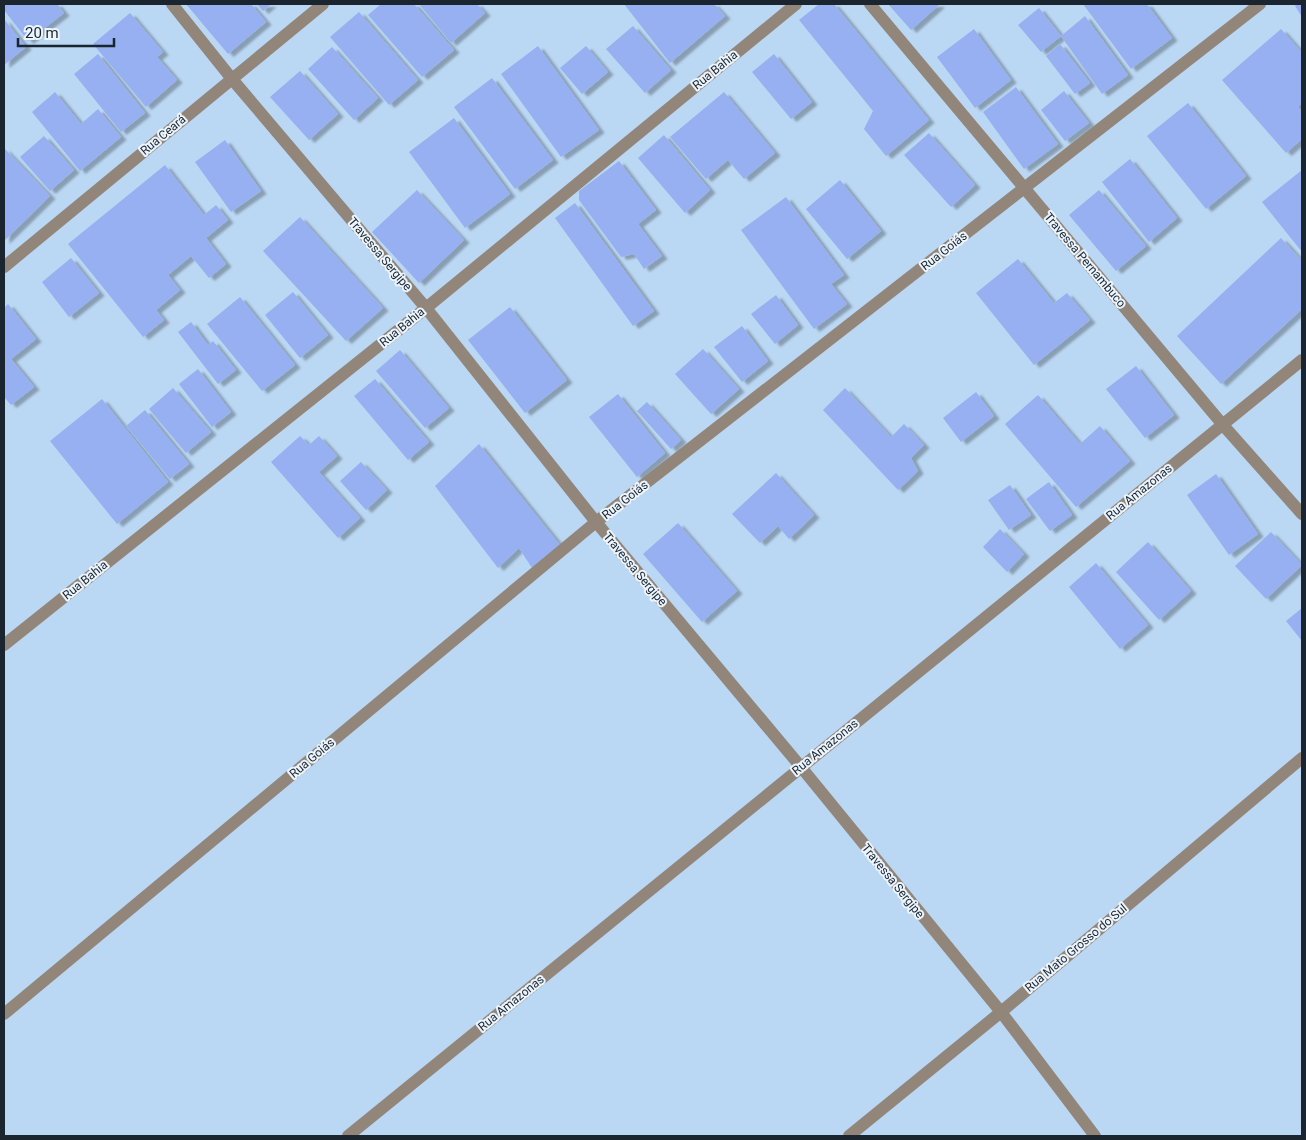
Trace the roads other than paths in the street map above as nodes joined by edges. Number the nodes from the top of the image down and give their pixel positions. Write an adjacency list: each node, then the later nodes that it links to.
1 (172, 4): 6 (street, Travessa Sergipe)
2 (323, 4): 6 (street, Rua Ceará)
3 (796, 4): 9 (street, Rua Bahia)
4 (870, 4): 7 (street, Travessa Pernambuco)
5 (1260, 4): 7 (street, Rua Goiás)
6 (232, 79): 8 (street, Rua Ceará); 9 (street, Travessa Sergipe)
7 (1024, 188): 11 (street, Travessa Pernambuco); 13 (street, Rua Goiás)
8 (4, 267)
9 (426, 308): 13 (street, Travessa Sergipe); 14 (street, Rua Bahia)
10 (1302, 360): 11 (street, Rua Amazonas)
11 (1223, 425): 12 (street, Travessa Pernambuco); 16 (street, Rua Amazonas)
12 (1302, 514)
13 (596, 522): 16 (street, Travessa Sergipe); 18 (street, Rua Goiás)
14 (4, 645)
15 (1302, 758): 17 (street, Rua Mato Grosso do Sul)
16 (800, 767): 17 (street, Travessa Sergipe); 19 (street, Rua Amazonas)
17 (1001, 1012): 20 (street, Rua Mato Grosso do Sul); 21 (street, Travessa Sergipe)
18 (4, 1014)
19 (348, 1136)
20 (849, 1136)
21 (1095, 1136)

